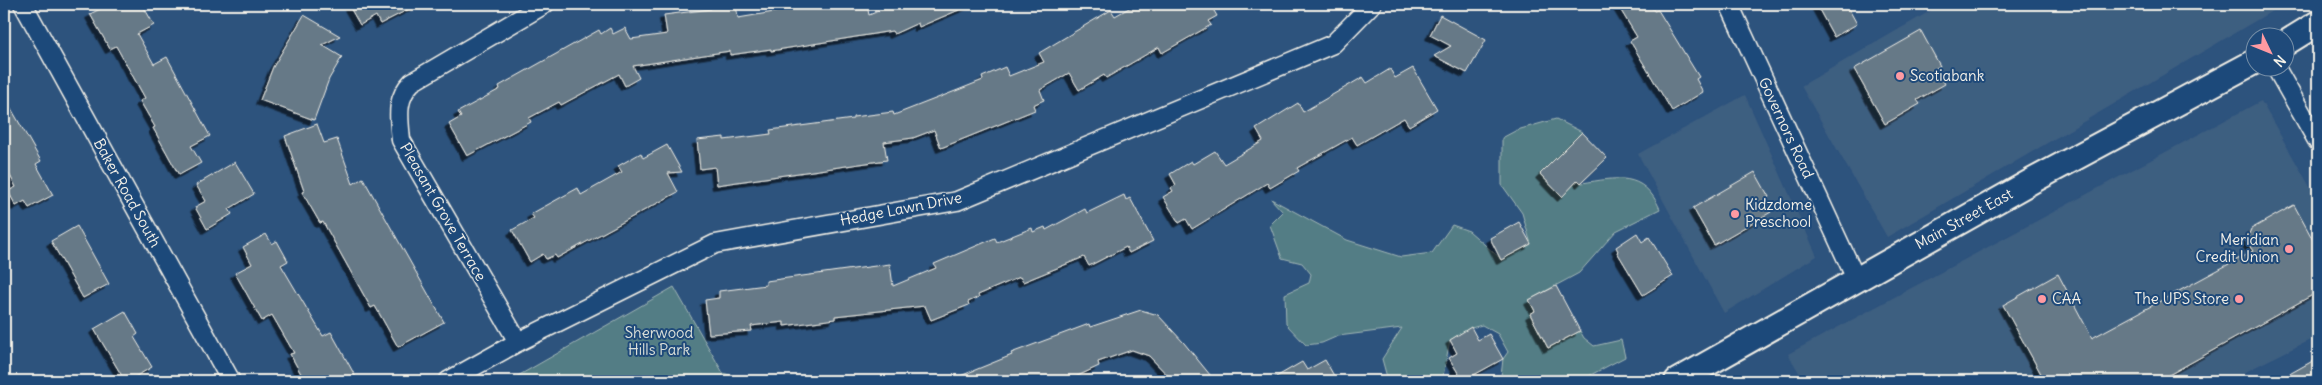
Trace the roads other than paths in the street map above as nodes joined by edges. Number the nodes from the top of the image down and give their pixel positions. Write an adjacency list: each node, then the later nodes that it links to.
1 (23, 4): 12 (street, Baker Road South)
2 (545, 4): 11 (street, Pleasant Grove Terrace)
3 (1372, 4): 11 (street, Hedge Lawn Drive)
4 (1729, 4): 10 (street, Governors Road)
5 (2318, 23): 6 (main road)
6 (2294, 38)
7 (2244, 67): 10 (main road, Main Street East)
8 (2282, 78): 9 (street)
9 (2318, 142)
10 (1856, 279): 14 (main road, Main Street East)
11 (518, 342): 13 (street, Hedge Lawn Drive)
12 (230, 381)
13 (448, 381)
14 (1677, 381)

